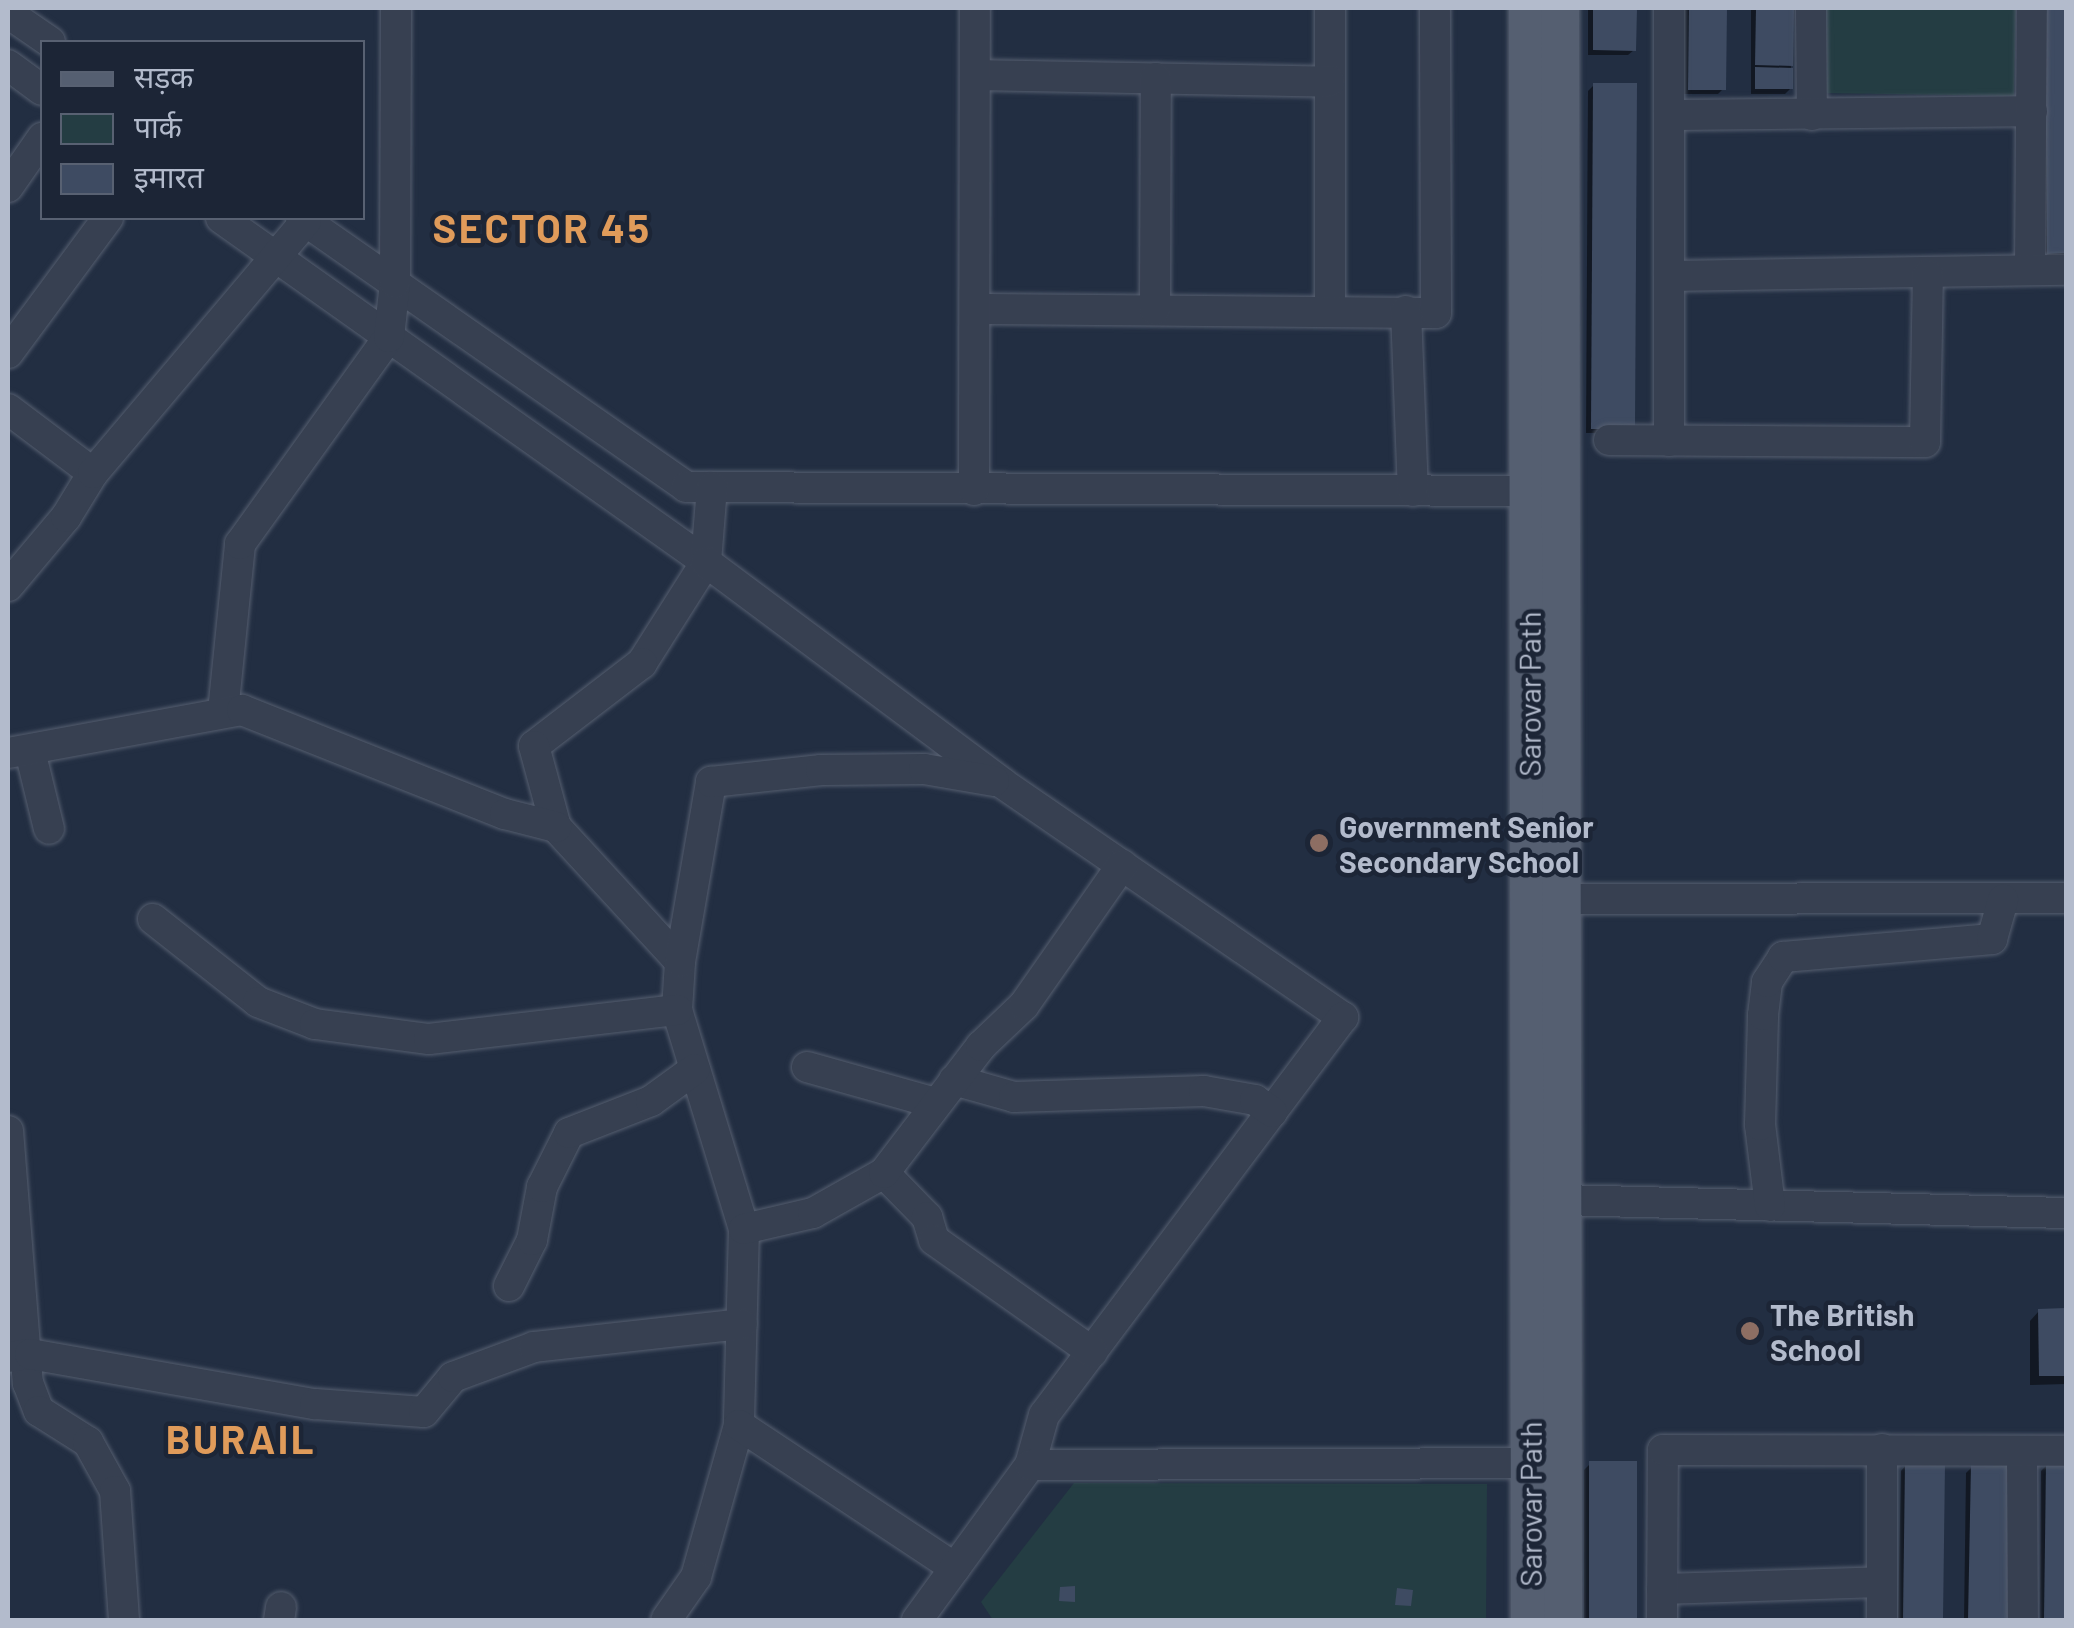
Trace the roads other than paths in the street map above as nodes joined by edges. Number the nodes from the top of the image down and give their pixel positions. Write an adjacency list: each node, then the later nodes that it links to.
1 (396, 8): 31 (street)
2 (976, 8): 13 (street)
3 (1330, 8): 15 (street)
4 (1435, 8): 34 (street)
5 (1528, 8): 45 (main road, Sarovar Path)
6 (1560, 8): 45 (main road, Sarovar Path)
7 (1670, 8): 19 (street)
8 (1811, 8): 18 (street)
9 (2032, 8): 17 (street)
10 (8, 13): 11 (street)
11 (47, 40)
12 (8, 66): 16 (street)
13 (975, 75): 14 (street); 32 (street)
14 (1156, 78): 15 (street); 33 (street)
15 (1330, 82): 35 (street)
16 (40, 89)
17 (2032, 112): 18 (street); 27 (street)
18 (1812, 114): 19 (street)
19 (1670, 115): 30 (street)
20 (40, 141): 21 (street)
21 (8, 187)
22 (107, 220): 37 (street)
23 (224, 220): 26 (street)
24 (303, 220): 26 (street)
25 (305, 220): 31 (street)
26 (278, 258): 36 (street); 41 (street)
27 (2030, 269): 28 (street); 29 (street)
28 (2066, 270)
29 (1928, 275): 30 (street); 40 (street)
30 (1669, 276): 40 (street)
31 (395, 283): 36 (street); 42 (street)
32 (975, 309): 33 (street); 43 (street)
33 (1155, 310): 35 (street)
34 (1406, 311): 35 (street); 44 (street)
35 (1330, 312)
36 (389, 337): 46 (street); 48 (street)
37 (8, 353)
38 (8, 409): 41 (street)
39 (1609, 440): 40 (street)
40 (1670, 441)
41 (92, 473): 47 (street)
42 (712, 487): 43 (street); 46 (street)
43 (974, 490): 44 (street)
44 (1413, 490): 45 (street)
45 (1545, 491): 55 (main road, Sarovar Path)
46 (706, 562): 50 (street); 51 (street)
47 (8, 586)
48 (223, 712): 49 (street); 51 (street)
49 (19, 752): 52 (street)
50 (1002, 783): 53 (street); 58 (street)
51 (556, 827): 58 (street)
52 (50, 829)
53 (1122, 865): 62 (street); 63 (street)
54 (2066, 898): 56 (street)
55 (1545, 899): 56 (street); 66 (main road, Sarovar Path); 78 (main road, Sarovar Path)
56 (2003, 900): 67 (street)
57 (154, 919): 59 (street)
58 (680, 962): 59 (street)
59 (677, 1010): 61 (street)
60 (806, 1067): 62 (street)
61 (695, 1070): 69 (street); 70 (street)
62 (944, 1091): 63 (street); 65 (street)
63 (1272, 1112): 72 (street)
64 (8, 1131): 73 (street)
65 (884, 1173): 69 (street); 72 (street)
66 (1562, 1200): 67 (street); 78 (main road, Sarovar Path)
67 (1770, 1206): 68 (street)
68 (2066, 1214)
69 (744, 1229): 71 (street)
70 (509, 1286)
71 (742, 1324): 73 (street); 74 (street)
72 (1092, 1352): 79 (street)
73 (19, 1355): 84 (street)
74 (740, 1425): 80 (street); 85 (street)
75 (1882, 1449): 76 (street); 81 (street); 82 (street)
76 (2022, 1451): 77 (street); 90 (street)
77 (2066, 1451)
78 (1546, 1463): 79 (street); 86 (main road, Sarovar Path); 87 (main road, Sarovar Path)
79 (1030, 1464): 80 (street)
80 (955, 1568): 83 (street)
81 (1882, 1582): 82 (street); 89 (street)
82 (1662, 1589): 88 (street)
83 (933, 1615)
84 (124, 1620)
85 (666, 1620)
86 (1530, 1620)
87 (1562, 1620)
88 (1662, 1620)
89 (1882, 1620)
90 (2023, 1620)

